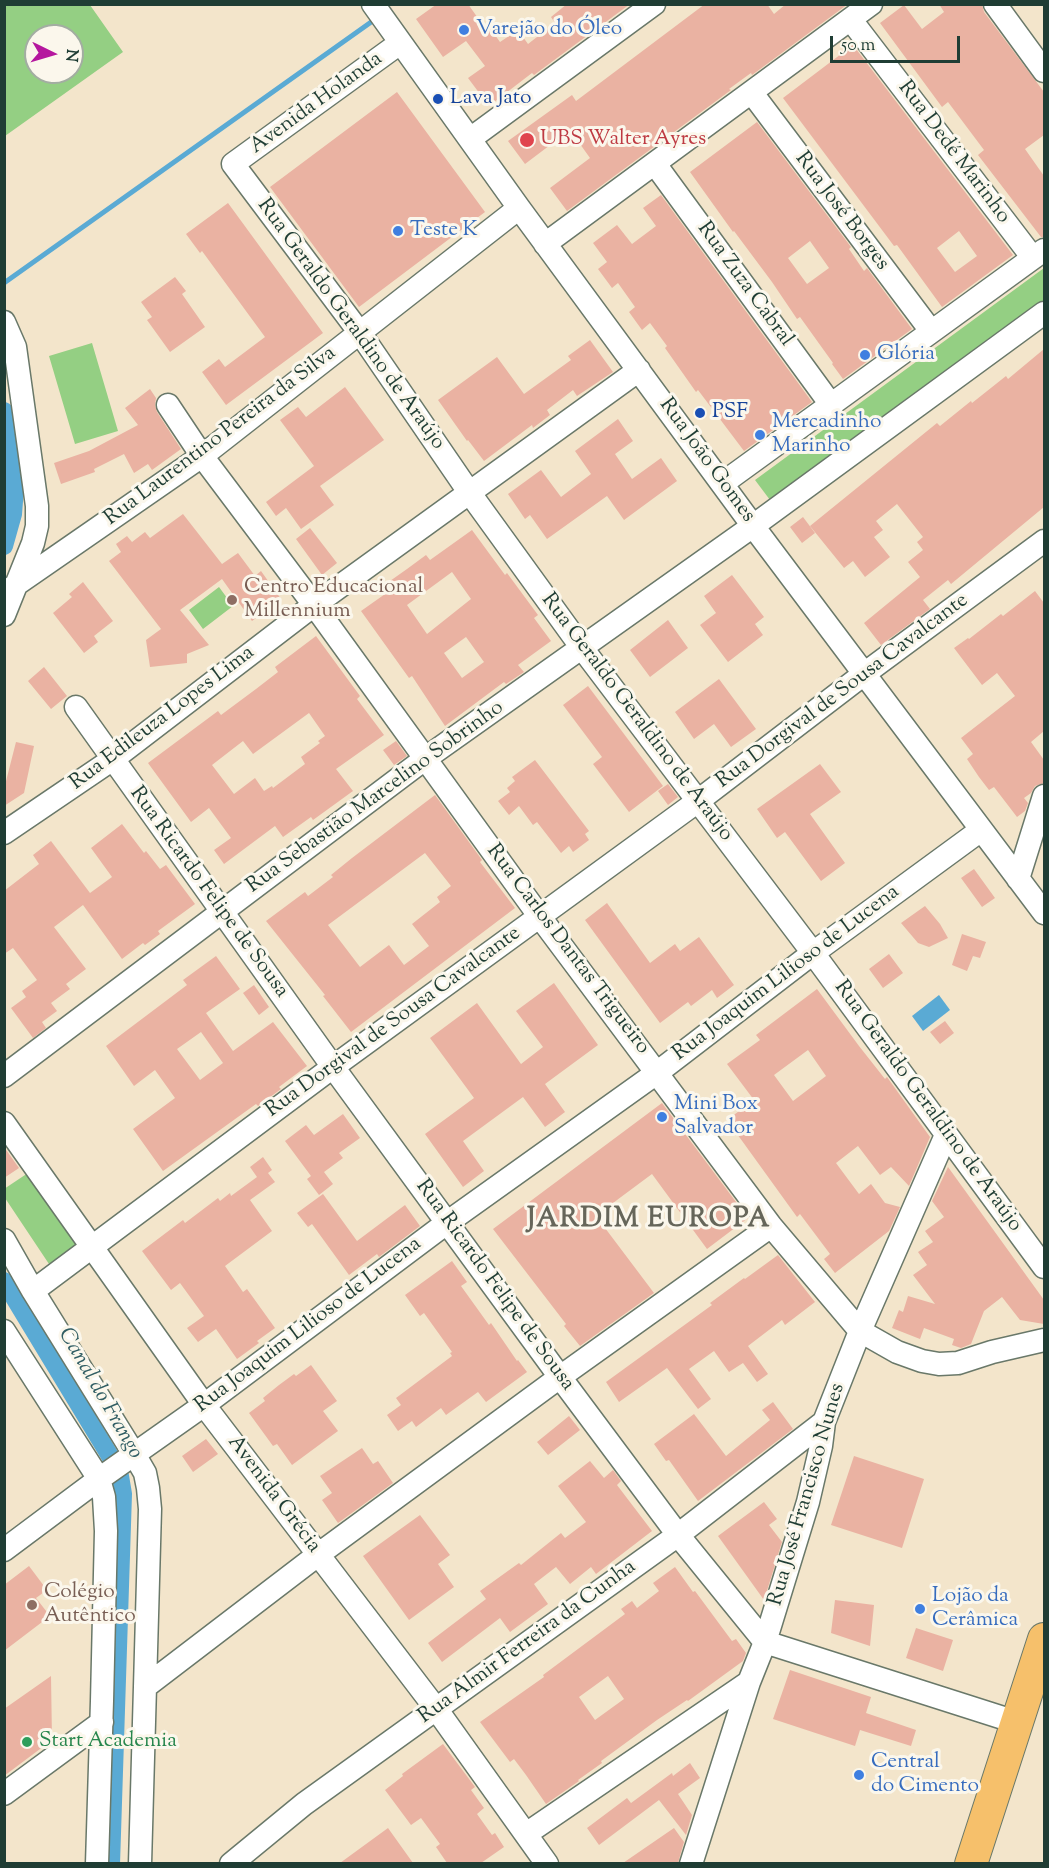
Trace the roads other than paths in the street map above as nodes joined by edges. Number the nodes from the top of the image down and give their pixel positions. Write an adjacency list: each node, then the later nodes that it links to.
1 (373, 4): 6 (street, Rua João Gomes)
2 (654, 4): 9 (street)
3 (871, 4): 5 (street)
4 (995, 4): 7 (street)
5 (851, 20): 8 (street); 14 (street, Rua Dedé Marinho)
6 (400, 43): 9 (street, Rua João Gomes); 10 (street, Avenida Holanda)
7 (1044, 71)
8 (752, 93): 11 (street); 17 (street, Rua José Borges)
9 (470, 139): 12 (street, Rua João Gomes)
10 (233, 164): 18 (street, Rua Geraldo Geraldino de Araújo)
11 (656, 164): 13 (street); 21 (street, Rua Zuza Cabral)
12 (519, 208): 13 (street, Rua João Gomes); 18 (street, Rua Laurentino Pereira da Silva)
13 (545, 244): 19 (street, Rua João Gomes)
14 (1039, 254): 17 (street)
15 (1044, 313): 25 (street, Rua Sebastião Marcelino Sobrinho)
16 (4, 322): 27 (street)
17 (931, 331): 21 (street)
18 (360, 333): 22 (street, Rua Laurentino Pereira da Silva); 24 (street, Rua Geraldo Geraldino de Araújo)
19 (639, 370): 23 (street, Rua João Gomes); 24 (street, Rua Edileuza Lopes Lima)
20 (168, 405): 22 (street, Rua Carlos Dantas Trigueiro)
21 (832, 406): 23 (street)
22 (202, 456): 27 (street, Rua Laurentino Pereira da Silva); 28 (street, Rua Carlos Dantas Trigueiro)
23 (723, 483): 25 (street, Rua João Gomes)
24 (469, 492): 28 (street, Rua Edileuza Lopes Lima); 30 (street, Rua Geraldo Geraldino de Araújo)
25 (753, 526): 30 (street, Rua Sebastião Marcelino Sobrinho); 31 (street, Rua João Gomes)
26 (1044, 541): 31 (street, Rua Dorgival de Sousa Cavalcante)
27 (11, 589): 29 (street)
28 (314, 605): 33 (street, Rua Carlos Dantas Trigueiro); 34 (street, Rua Edileuza Lopes Lima)
29 (4, 615)
30 (582, 648): 33 (street, Rua Sebastião Marcelino Sobrinho); 36 (street, Rua Geraldo Geraldino de Araújo)
31 (864, 674): 36 (street, Rua Dorgival de Sousa Cavalcante); 37 (street, Rua João Gomes)
32 (76, 707): 34 (street, Rua Ricardo Felipe de Sousa)
33 (426, 758): 40 (street, Rua Sebastião Marcelino Sobrinho); 42 (street, Rua Carlos Dantas Trigueiro)
34 (113, 759): 38 (street, Rua Edileuza Lopes Lima); 40 (street, Rua Ricardo Felipe de Sousa)
35 (1044, 796): 39 (street)
36 (698, 801): 42 (street, Rua Dorgival de Sousa Cavalcante); 43 (street, Rua Geraldo Geraldino de Araújo)
37 (981, 830): 39 (street, Rua João Gomes); 43 (street, Rua Joaquim Lilioso de Lucena)
38 (4, 833)
39 (1018, 879): 41 (street, Rua João Gomes)
40 (222, 912): 44 (street, Rua Ricardo Felipe de Sousa); 46 (street, Rua Sebastião Marcelino Sobrinho)
41 (1044, 913)
42 (540, 917): 44 (street, Rua Dorgival de Sousa Cavalcante); 45 (street, Rua Carlos Dantas Trigueiro)
43 (813, 953): 45 (street, Rua Joaquim Lilioso de Lucena); 48 (street, Rua Geraldo Geraldino de Araújo)
44 (333, 1067): 49 (street, Rua Ricardo Felipe de Sousa); 52 (street, Rua Dorgival de Sousa Cavalcante)
45 (658, 1072): 49 (street, Rua Joaquim Lilioso de Lucena); 50 (street, Rua Carlos Dantas Trigueiro)
46 (4, 1076)
47 (4, 1123): 52 (street, Avenida Grécia)
48 (946, 1135): 53 (street, Rua Geraldo Geraldino de Araújo); 56 (street, Rua José Francisco Nunes)
49 (448, 1222): 58 (street, Rua Ricardo Felipe de Sousa); 59 (street, Rua Joaquim Lilioso de Lucena)
50 (771, 1226): 56 (street, Rua Carlos Dantas Trigueiro); 58 (street)
51 (4, 1240): 54 (street)
52 (91, 1247): 54 (street, Rua Dorgival de Sousa Cavalcante); 59 (street, Avenida Grécia)
53 (1044, 1267)
54 (33, 1290): 61 (street)
55 (4, 1331): 62 (street)
56 (860, 1331): 57 (street, Rua Carlos Dantas Trigueiro); 60 (street, Rua José Francisco Nunes)
57 (1044, 1340)
58 (560, 1377): 63 (street, Rua Ricardo Felipe de Sousa); 65 (street)
59 (204, 1405): 61 (street, Rua Joaquim Lilioso de Lucena); 65 (street, Avenida Grécia)
60 (824, 1422): 63 (street, Rua Almir Ferreira da Cunha); 66 (street, Rua José Francisco Nunes)
61 (134, 1454): 62 (street, Rua Joaquim Lilioso de Lucena); 69 (street)
62 (99, 1479): 64 (street, Rua Joaquim Lilioso de Lucena); 71 (street)
63 (678, 1535): 66 (street, Rua Ricardo Felipe de Sousa); 70 (street, Rua Almir Ferreira da Cunha)
64 (4, 1550)
65 (319, 1554): 69 (street); 70 (street, Avenida Grécia)
66 (765, 1642): 68 (street, Rua José Francisco Nunes); 72 (street)
67 (1044, 1644): 72 (highway)
68 (749, 1682): 74 (street); 79 (street, Rua José Francisco Nunes)
69 (145, 1688): 76 (street)
70 (437, 1710): 74 (street, Avenida Grécia); 77 (street, Rua Almir Ferreira da Cunha)
71 (102, 1722): 73 (street); 75 (street)
72 (1018, 1723): 80 (highway)
73 (4, 1794)
74 (526, 1834): 78 (street, Avenida Grécia)
75 (97, 1863)
76 (140, 1863)
77 (231, 1863)
78 (547, 1863)
79 (691, 1863)
80 (971, 1863)

